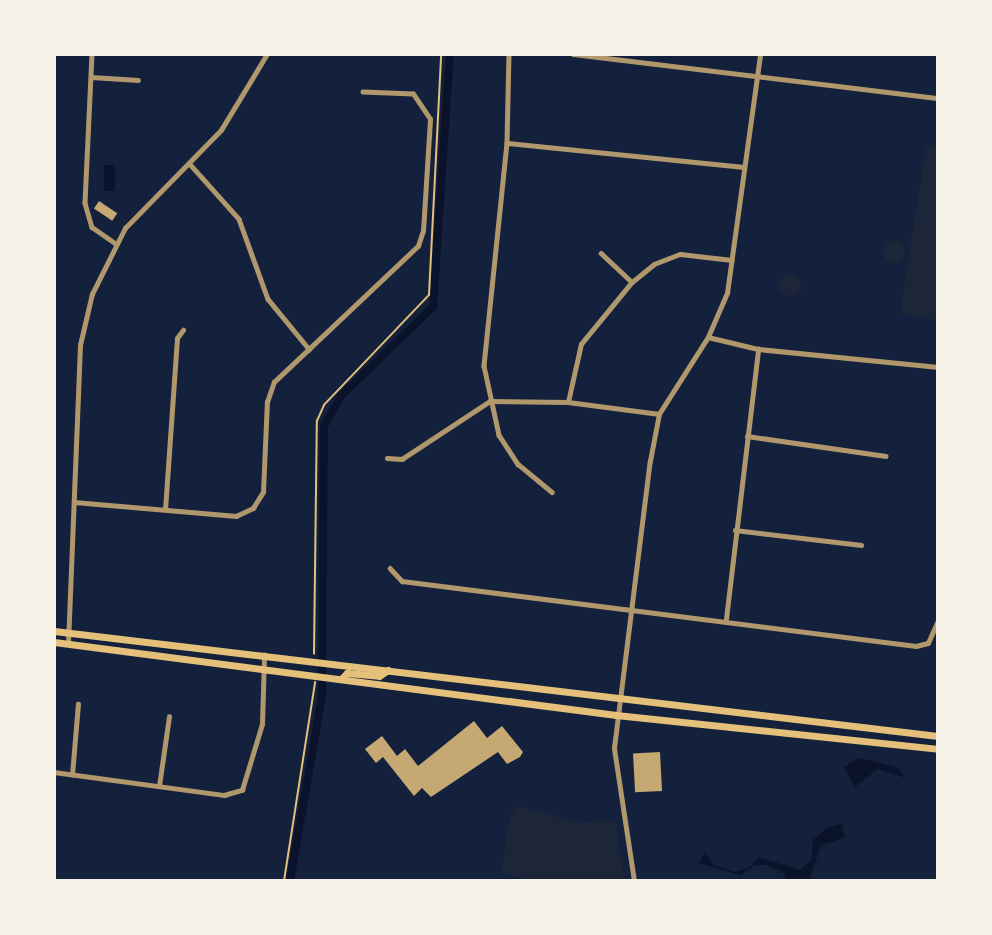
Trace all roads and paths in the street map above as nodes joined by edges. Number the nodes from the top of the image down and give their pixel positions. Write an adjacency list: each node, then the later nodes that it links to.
1 (92, 54): 8 (street)
2 (267, 54): 13 (street)
3 (441, 54): 44 (path)
4 (509, 54): 12 (street)
5 (573, 54): 7 (street)
6 (760, 54): 7 (street)
7 (758, 75): 11 (street); 14 (street)
8 (91, 77): 9 (street); 15 (street)
9 (138, 80)
10 (363, 92): 21 (street)
11 (938, 98)
12 (507, 143): 14 (street); 24 (street)
13 (189, 163): 15 (street); 21 (street)
14 (744, 167): 17 (street)
15 (115, 243): 31 (street)
16 (601, 253): 18 (street)
17 (732, 260): 18 (street); 20 (street)
18 (632, 282): 25 (street)
19 (183, 330): 32 (street)
20 (708, 337): 22 (street); 26 (street)
21 (309, 349): 32 (street)
22 (758, 349): 23 (street); 27 (street)
23 (938, 367)
24 (490, 401): 25 (street); 29 (street); 30 (street)
25 (568, 402): 26 (street)
26 (659, 414): 36 (street)
27 (747, 436): 28 (street); 33 (street)
28 (886, 456)
29 (387, 458)
30 (552, 492)
31 (74, 502): 32 (street); 40 (street)
32 (165, 510)
33 (735, 530): 34 (street); 37 (street)
34 (861, 545)
35 (390, 568): 36 (street)
36 (632, 609): 37 (street); 49 (street)
37 (726, 619): 38 (street)
38 (938, 621)
39 (54, 631): 40 (main road)
40 (69, 633): 42 (street); 43 (main road)
41 (54, 642): 42 (main road)
42 (68, 644): 45 (main road)
43 (264, 655): 44 (main road); 45 (street)
44 (314, 660): 46 (main road)
45 (263, 666): 47 (main road); 57 (street)
46 (388, 670): 48 (main road); 49 (main road)
47 (315, 675): 48 (main road); 58 (path)
48 (343, 677): 51 (main road)
49 (619, 697): 51 (street); 53 (main road)
50 (78, 704): 56 (street)
51 (616, 715): 54 (main road); 59 (street)
52 (170, 717): 57 (street)
53 (938, 736)
54 (938, 748)
55 (54, 772): 56 (street)
56 (72, 775): 57 (street)
57 (159, 786)
58 (284, 881)
59 (634, 881)

